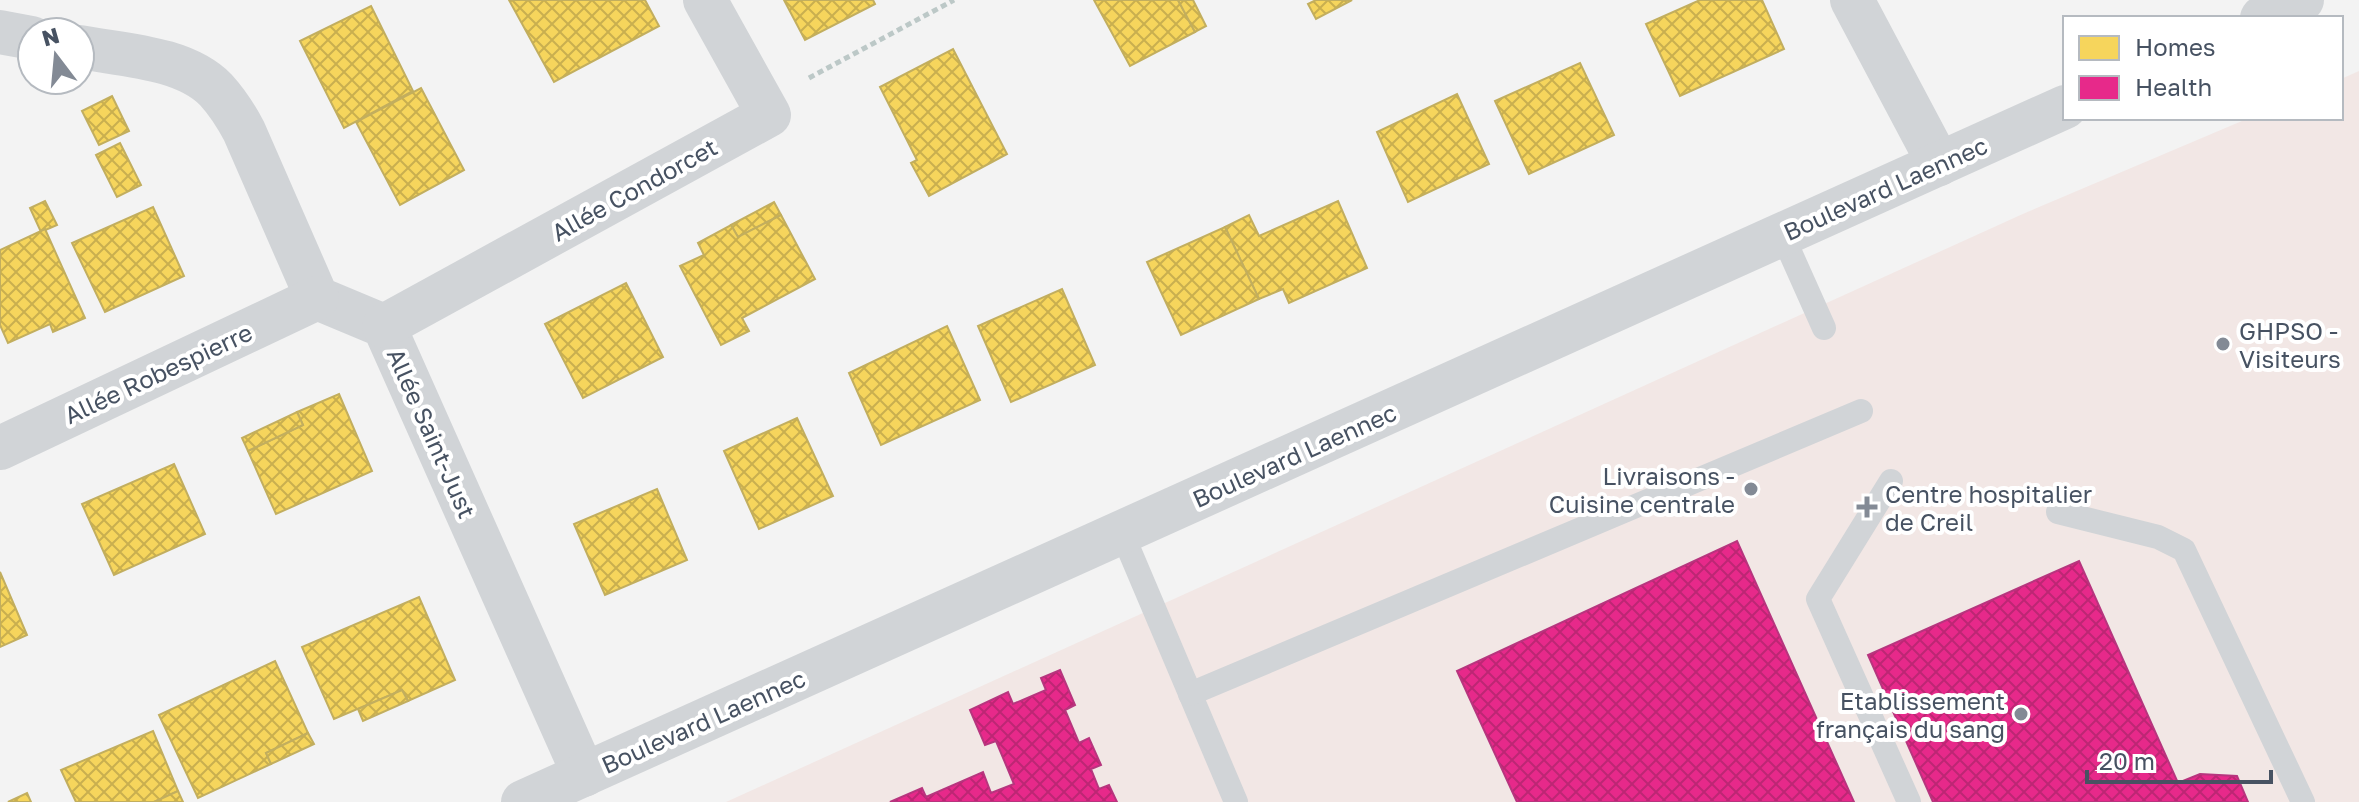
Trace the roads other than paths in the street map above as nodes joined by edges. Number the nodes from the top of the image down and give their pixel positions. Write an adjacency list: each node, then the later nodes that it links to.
1 (705, 0): 10 (street, Allée Condorcet)
2 (1852, 0): 7 (street)
3 (2302, 0): 4 (street)
4 (2266, 16)
5 (96, 50): 9 (street)
6 (2063, 108): 7 (street, Boulevard Laennec)
7 (1939, 164): 8 (street, Boulevard Laennec)
8 (1782, 234): 11 (lane); 16 (street, Boulevard Laennec)
9 (317, 298): 10 (street, Allée Saint-Just); 13 (street, Allée Robespierre)
10 (384, 326): 18 (street, Allée Saint-Just)
11 (1824, 328)
12 (1861, 411): 17 (lane)
13 (0, 448)
14 (1891, 481): 21 (lane)
15 (2058, 512): 22 (lane)
16 (1122, 533): 17 (lane); 18 (street, Boulevard Laennec)
17 (1190, 694): 20 (lane)
18 (584, 775): 19 (street, Boulevard Laennec)
19 (523, 802)
20 (1236, 802)
21 (1909, 802)
22 (2303, 802)

